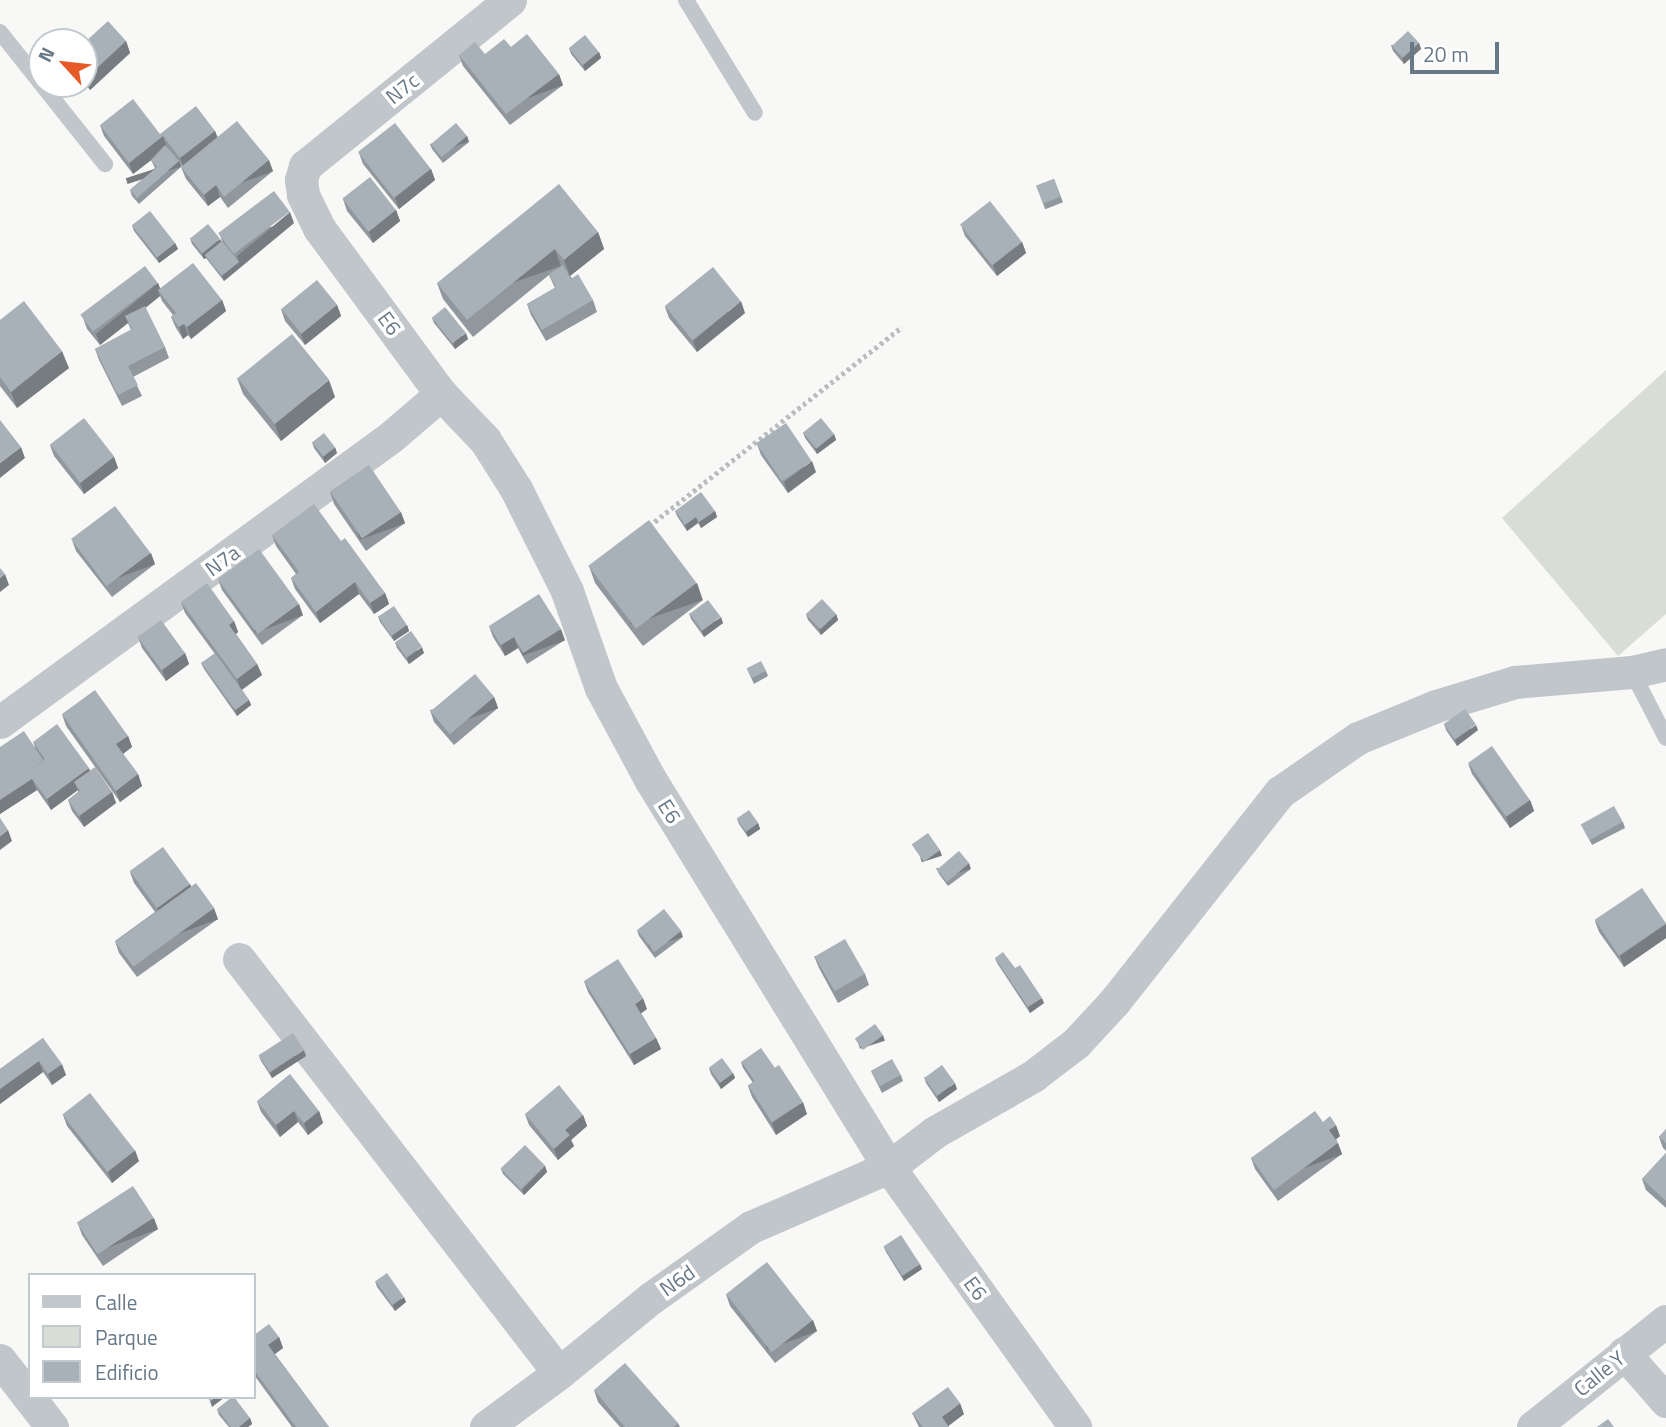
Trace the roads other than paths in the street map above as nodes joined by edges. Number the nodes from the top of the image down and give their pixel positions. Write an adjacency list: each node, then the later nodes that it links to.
1 (510, 0): 6 (street, N7c)
2 (686, 0): 4 (lane)
3 (0, 32): 5 (lane)
4 (755, 113)
5 (105, 164)
6 (301, 180): 7 (street, E6)
7 (441, 394): 10 (street, N7a); 13 (street, E6)
8 (1666, 664): 9 (street, N6d)
9 (1632, 672): 11 (lane); 13 (street, N6d)
10 (0, 722)
11 (1666, 738)
12 (239, 959): 17 (street)
13 (888, 1167): 17 (street, N6d); 23 (street, E6)
14 (1666, 1321): 15 (street, Calle Y)
15 (1624, 1353): 20 (street); 24 (street, Calle Y)
16 (0, 1360): 18 (street)
17 (559, 1373): 22 (street, N6d)
18 (28, 1396)
19 (30, 1399): 21 (street)
20 (1666, 1401)
21 (52, 1427)
22 (486, 1427)
23 (1075, 1427)
24 (1533, 1427)

